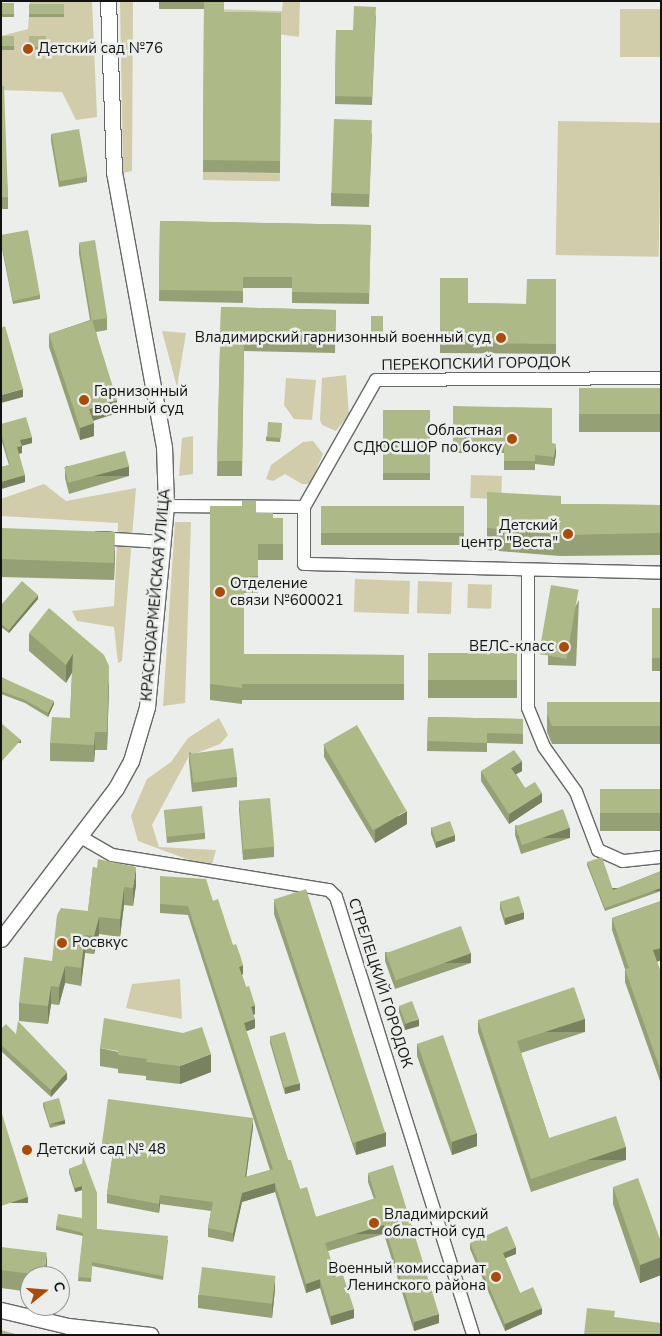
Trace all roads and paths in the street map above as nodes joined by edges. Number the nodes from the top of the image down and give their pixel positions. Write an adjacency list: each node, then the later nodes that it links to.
1 (108, 1): 3 (street, КРАСНОАРМЕЙСКАЯ УЛИЦА)
2 (661, 378): 4 (street, ПЕРЕКОПСКИЙ ГОРОДОК)
3 (166, 506): 4 (street); 6 (street, КРАСНОАРМЕЙСКАЯ УЛИЦА)
4 (304, 507): 7 (street, ПЕРЕКОПСКИЙ ГОРОДОК)
5 (88, 538): 6 (street)
6 (162, 542): 9 (street, КРАСНОАРМЕЙСКАЯ УЛИЦА)
7 (528, 571): 8 (street, ПЕРЕКОПСКИЙ ГОРОДОК); 10 (street)
8 (661, 573)
9 (79, 836): 11 (street, КРАСНОАРМЕЙСКАЯ УЛИЦА); 14 (street, СТРЕЛЕЦКИЙ ГОРОДОК)
10 (661, 857)
11 (1, 939)
12 (1, 1310): 13 (street)
13 (151, 1335)
14 (473, 1335)

